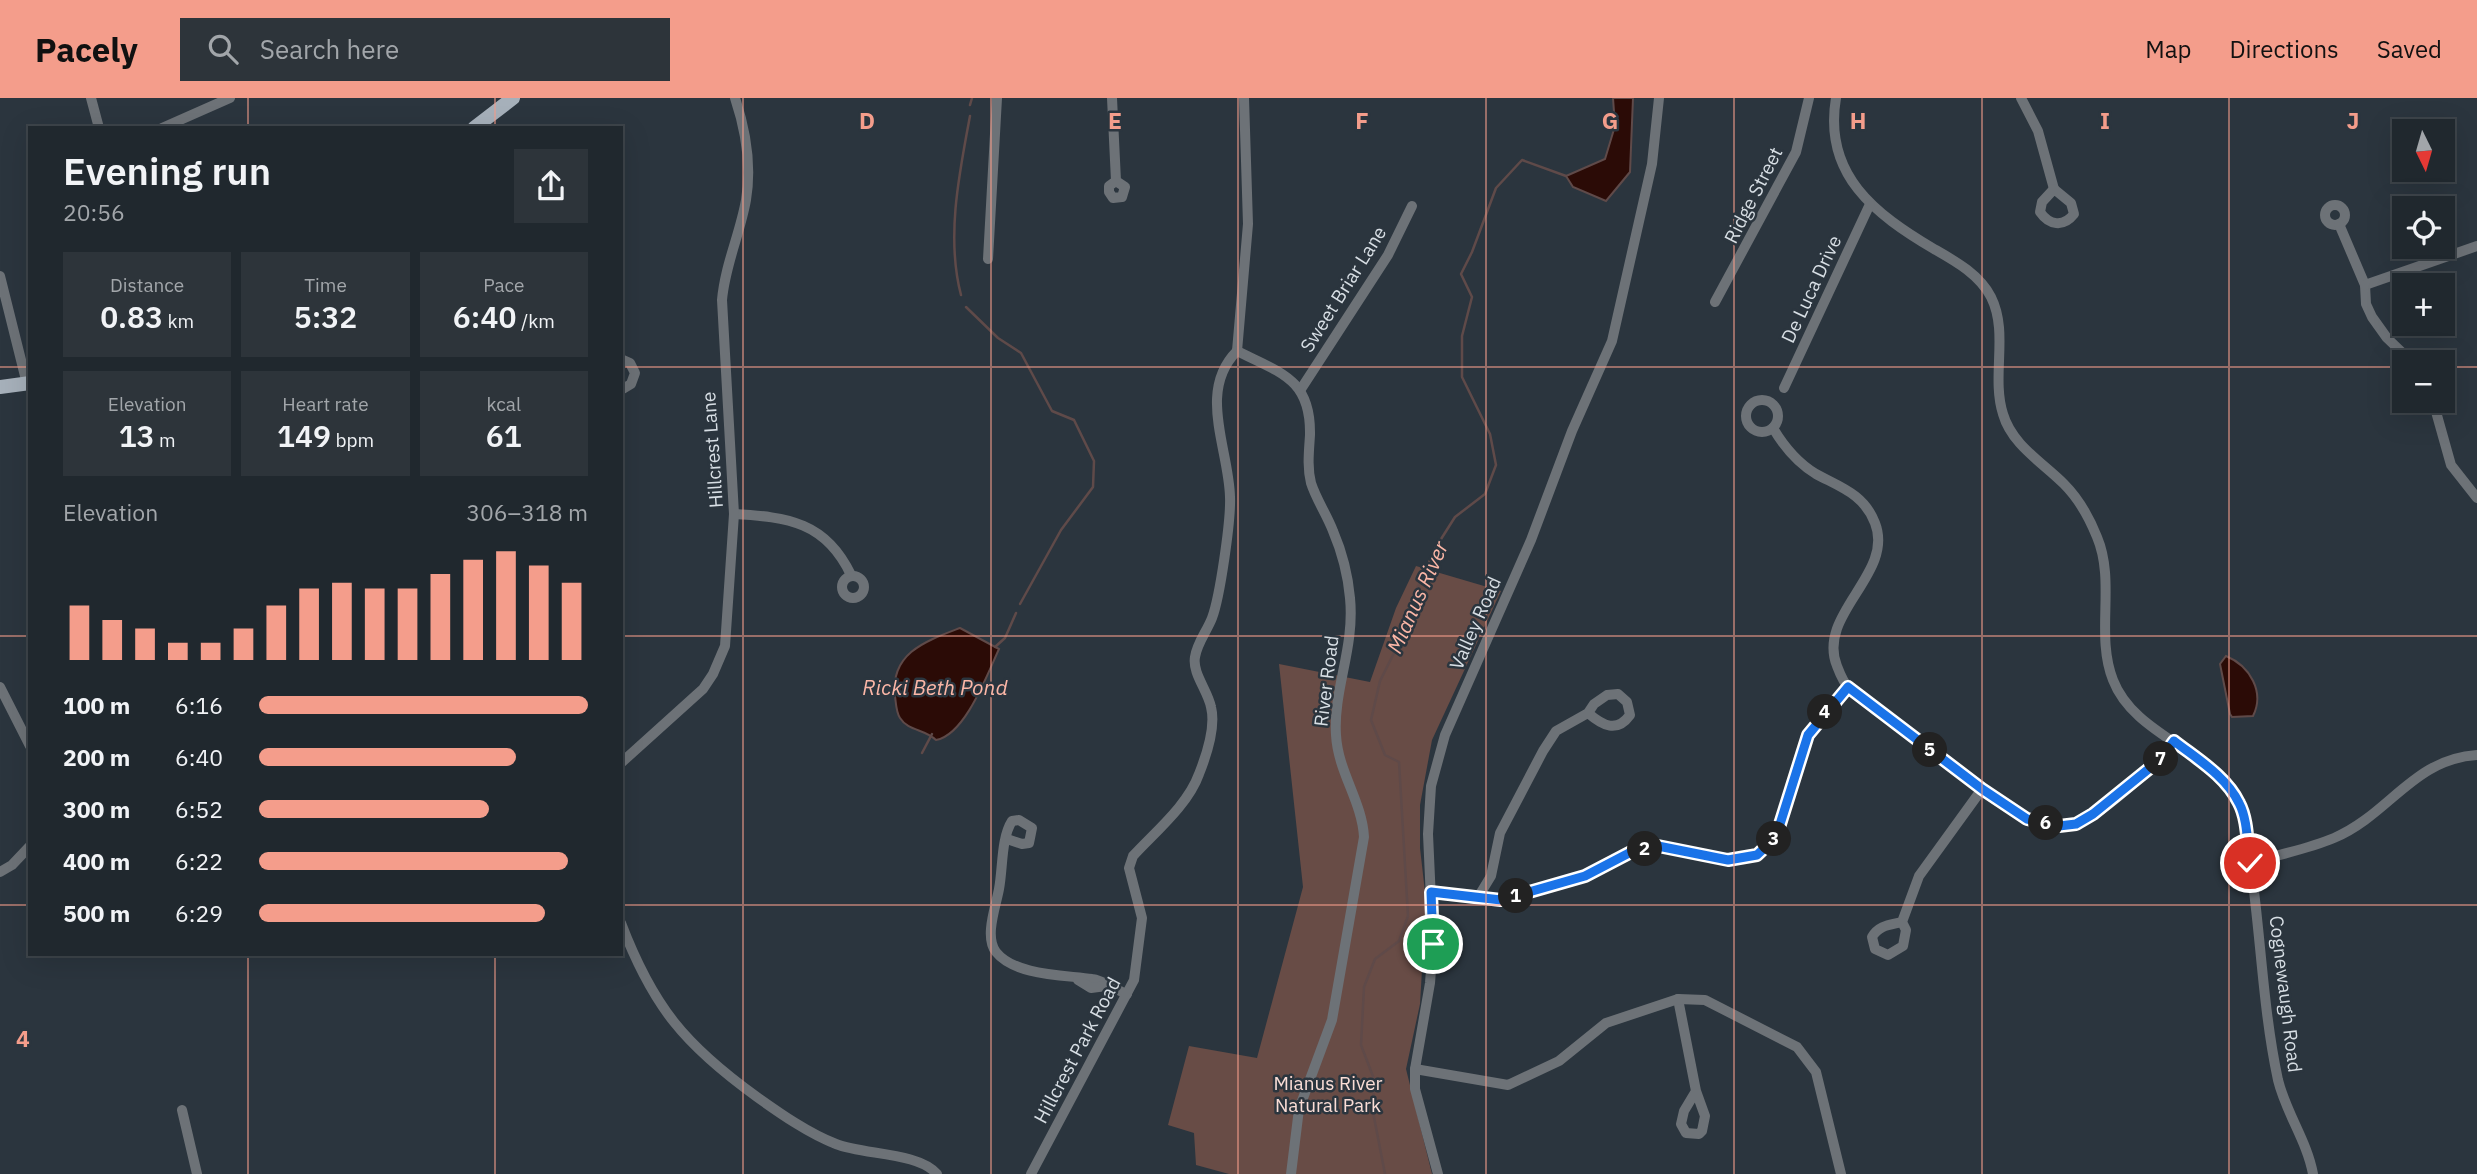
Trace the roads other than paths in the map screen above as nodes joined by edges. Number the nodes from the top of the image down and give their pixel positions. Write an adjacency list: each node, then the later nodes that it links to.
1 (91, 98): 12 (street)
2 (230, 98): 13 (street)
3 (513, 98): 14 (main road)
4 (734, 98): 36 (street, Hillcrest Lane)
5 (997, 98): 21 (street)
6 (1112, 98): 15 (street)
7 (1244, 98): 26 (street)
8 (1660, 98): 50 (street, Valley Road)
9 (1809, 98): 24 (street, Ridge Street)
10 (1836, 98): 17 (street, Cognewaugh Road)
11 (2021, 98): 16 (street)
12 (98, 126)
13 (167, 126)
14 (477, 126)
15 (1116, 181)
16 (2054, 190)
17 (1870, 204): 30 (street, De Luca Drive); 41 (street, Cognewaugh Road)
18 (1412, 206): 32 (street, Sweet Briar Lane)
19 (2339, 224): 23 (street)
20 (2477, 246): 23 (street)
21 (988, 259)
22 (0, 276): 28 (street)
23 (2365, 285): 25 (street)
24 (1715, 302)
25 (2400, 350)
26 (1237, 351): 32 (street); 54 (street, Hillcrest Park Road)
27 (623, 360): 31 (street)
28 (28, 384): 29 (main road)
29 (0, 387)
30 (1784, 388)
31 (623, 389)
32 (1301, 389): 62 (street, River Road)
33 (2436, 413): 35 (street)
34 (1773, 428): 39 (street)
35 (2477, 498)
36 (734, 513): 37 (street); 44 (street, Hillcrest Lane)
37 (851, 575)
38 (0, 687): 42 (street)
39 (1848, 687): 45 (street); 51 (street)
40 (1588, 713): 51 (street)
41 (2174, 741): 45 (street); 48 (street, Cognewaugh Road)
42 (28, 742)
43 (2477, 755): 48 (street)
44 (623, 761)
45 (1982, 789): 52 (street)
46 (1007, 839): 54 (street)
47 (28, 848): 49 (street)
48 (2250, 863): 65 (street, Cognewaugh Road)
49 (0, 872)
50 (1431, 892): 51 (street); 56 (street, Valley Road)
51 (1477, 899)
52 (1902, 922)
53 (623, 928): 60 (street)
54 (1127, 994): 61 (street, Hillcrest Park Road)
55 (1678, 999): 56 (street); 57 (street); 64 (street)
56 (1415, 1069): 63 (street, Valley Road)
57 (1696, 1091)
58 (182, 1110): 59 (street)
59 (197, 1174)
60 (937, 1174)
61 (1031, 1174)
62 (1291, 1174)
63 (1438, 1174)
64 (1841, 1174)
65 (2313, 1174)

